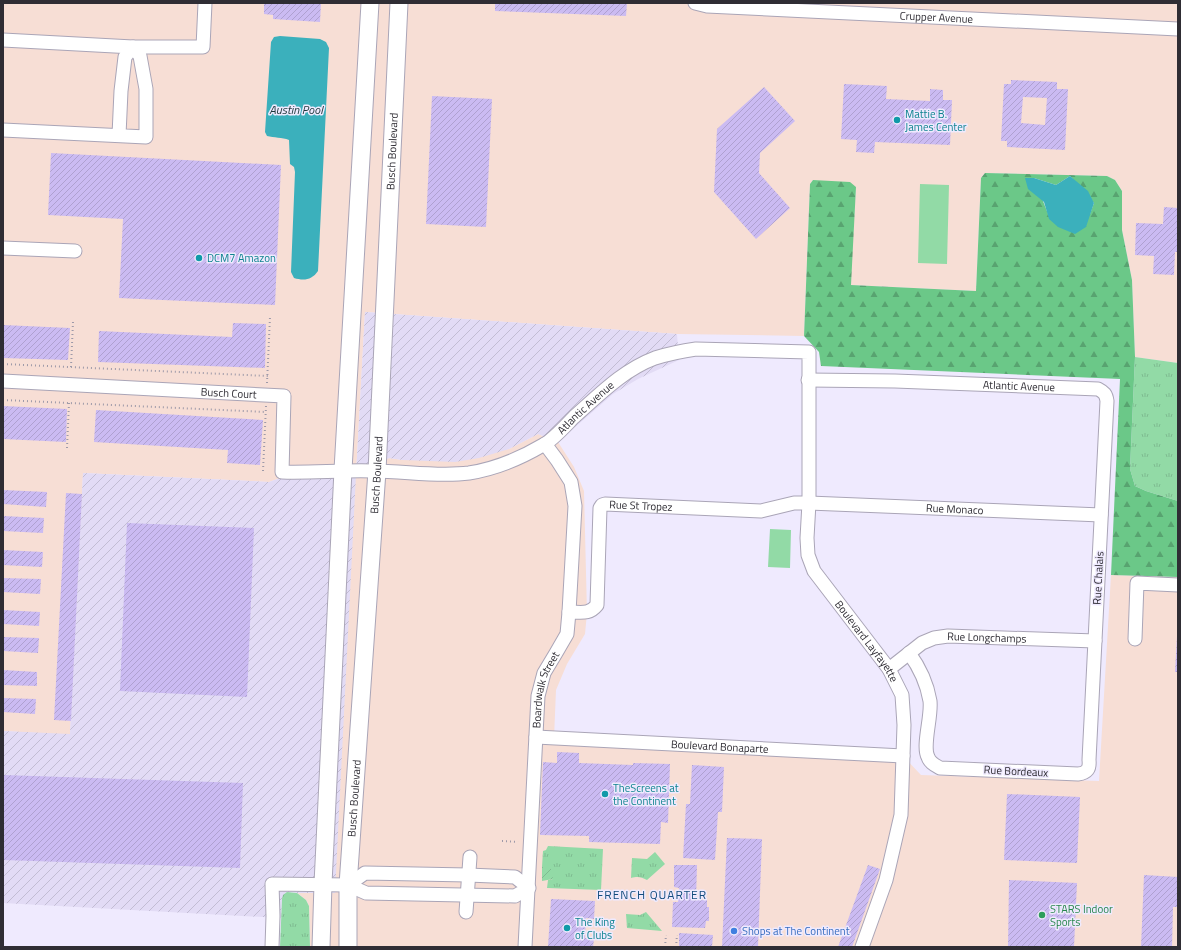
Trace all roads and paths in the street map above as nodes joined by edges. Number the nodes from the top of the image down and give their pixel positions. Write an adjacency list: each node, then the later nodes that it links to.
1 (205, 3): 7 (street)
2 (370, 3): 27 (main road)
3 (399, 3): 29 (main road, Busch Boulevard)
4 (696, 3): 5 (street, Crupper Avenue)
5 (1178, 29)
6 (3, 40): 7 (street)
7 (133, 47): 9 (street); 9 (street)
8 (3, 130): 9 (street)
9 (119, 135)
10 (3, 248): 11 (street)
11 (75, 251)
12 (270, 317): 17 (path)
13 (73, 322): 16 (path)
14 (796, 351): 18 (street, Boulevard Layfayette); 25 (street, Atlantic Avenue)
15 (3, 364): 16 (path)
16 (71, 367): 17 (path)
17 (268, 376): 20 (path)
18 (808, 380): 30 (street, Boulevard Layfayette); 31 (street, Atlantic Avenue)
19 (3, 381): 27 (street, Busch Court)
20 (267, 388)
21 (3, 400): 23 (path)
22 (266, 401): 24 (path)
23 (69, 403): 24 (path); 26 (path)
24 (266, 412): 28 (path)
25 (544, 444): 29 (street, Atlantic Avenue); 33 (street, Boardwalk Street)
26 (67, 448)
27 (343, 470): 29 (street, Busch Court); 42 (main road)
28 (263, 471)
29 (377, 471): 43 (main road, Busch Boulevard)
30 (809, 503): 31 (street, Rue Monaco); 33 (street, Rue St Tropez); 37 (street, Boulevard Layfayette)
31 (1101, 515): 35 (street, Rue Chalais)
32 (1178, 585): 34 (street)
33 (569, 612): 38 (street, Boardwalk Street)
34 (1135, 639)
35 (1096, 642): 36 (street, Rue Longchamps); 36 (street, Rue Bordeaux)
36 (909, 653): 37 (street, Rue Longchamps)
37 (889, 669): 39 (street, Boulevard Layfayette)
38 (536, 737): 39 (street, Boulevard Bonaparte); 44 (street, Boardwalk Street)
39 (903, 756): 55 (street, Boulevard Layfayette)
40 (470, 857): 41 (street)
41 (468, 875): 43 (street); 44 (street); 45 (street)
42 (323, 884): 43 (street); 49 (street); 50 (main road)
43 (348, 885): 45 (street); 51 (main road, Busch Boulevard)
44 (528, 888): 45 (street); 52 (street, Boardwalk Street)
45 (467, 894): 46 (street)
46 (466, 912)
47 (666, 935): 53 (path)
48 (677, 935): 54 (path)
49 (272, 947)
50 (321, 947)
51 (348, 947)
52 (525, 947)
53 (665, 947)
54 (676, 947)
55 (862, 947)

